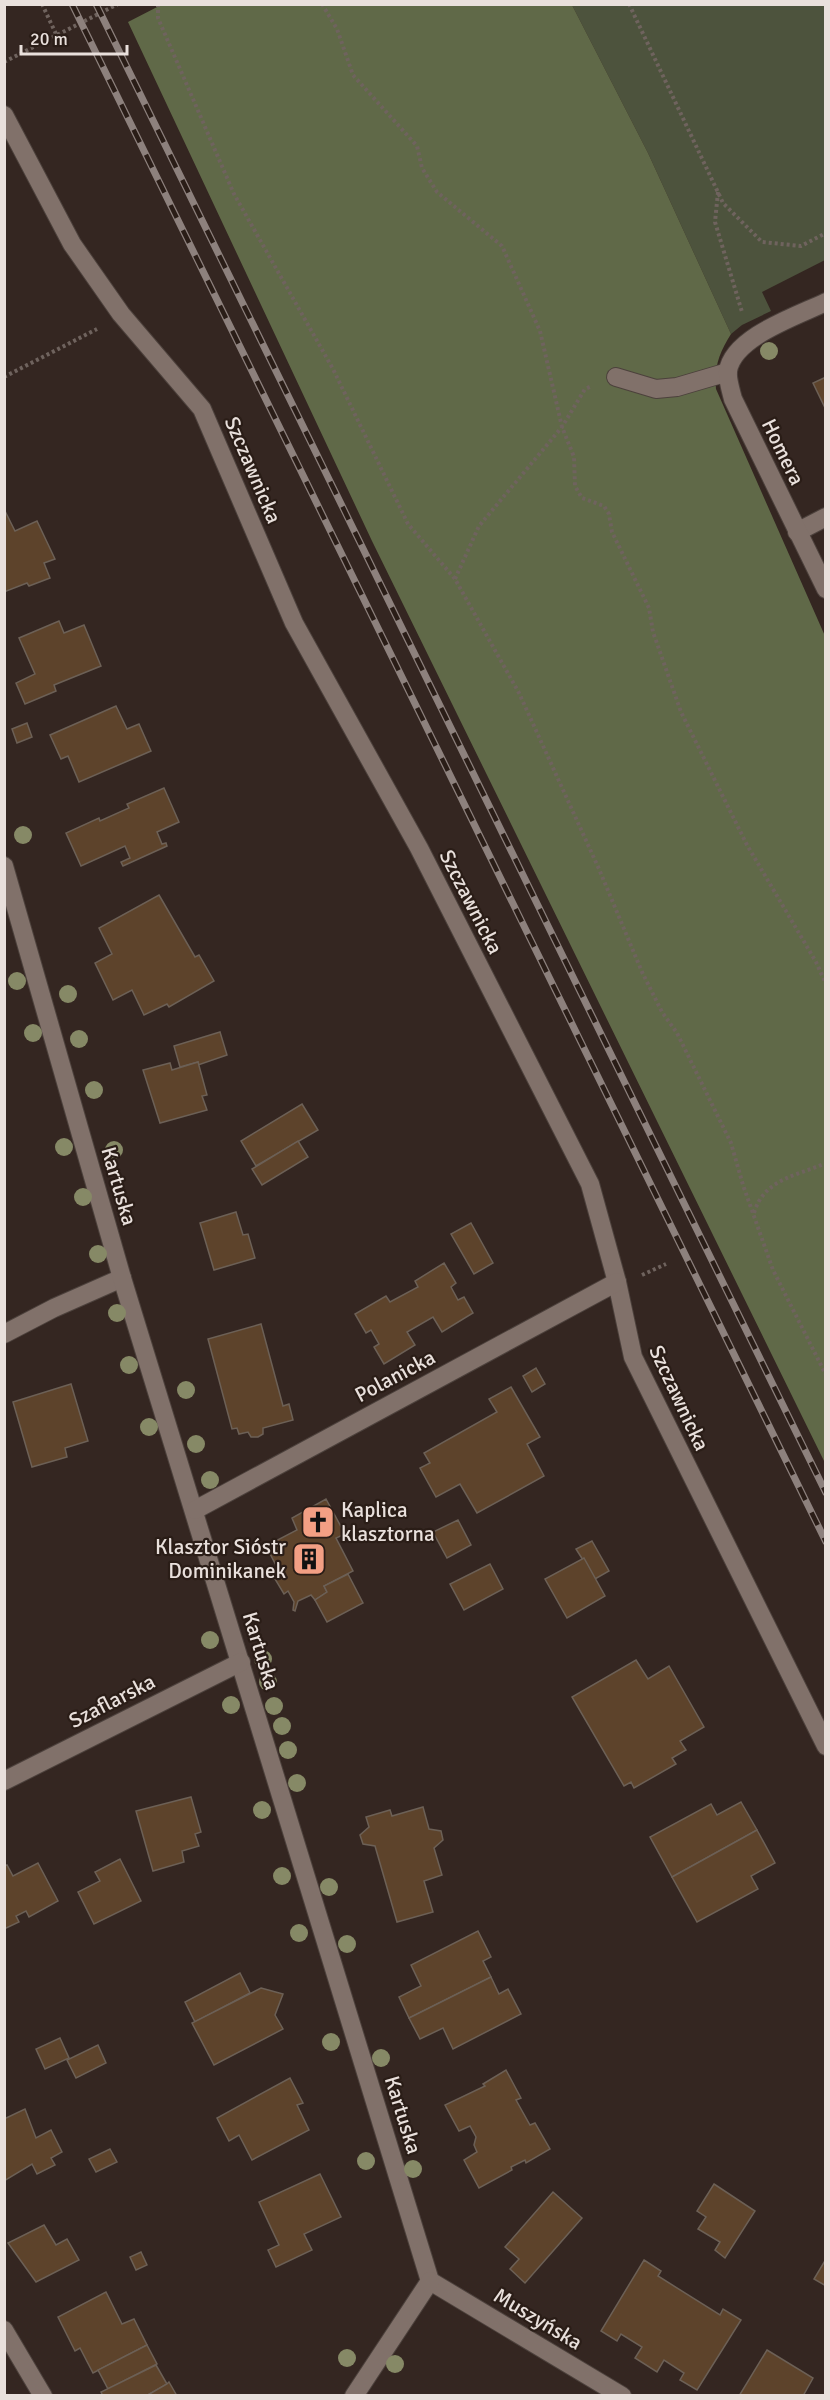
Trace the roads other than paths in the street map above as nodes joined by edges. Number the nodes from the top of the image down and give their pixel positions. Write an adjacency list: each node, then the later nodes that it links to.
1 (4, 115): 10 (street, Szczawnicka)
2 (825, 302): 3 (street)
3 (728, 372): 4 (street); 6 (street, Homera)
4 (616, 377)
5 (825, 517): 6 (street)
6 (797, 532): 7 (street, Homera)
7 (825, 589)
8 (4, 866): 9 (street, Kartuska)
9 (122, 1278): 11 (street); 12 (street, Kartuska)
10 (617, 1282): 12 (street, Polanicka); 14 (street, Szczawnicka)
11 (4, 1334)
12 (195, 1510): 13 (street, Kartuska)
13 (241, 1662): 15 (street, Szaflarska); 16 (street, Kartuska)
14 (825, 1746)
15 (4, 1781)
16 (430, 2281): 19 (street); 20 (street, Muszyńska)
17 (4, 2330): 18 (street)
18 (44, 2396)
19 (354, 2396)
20 (622, 2396)

